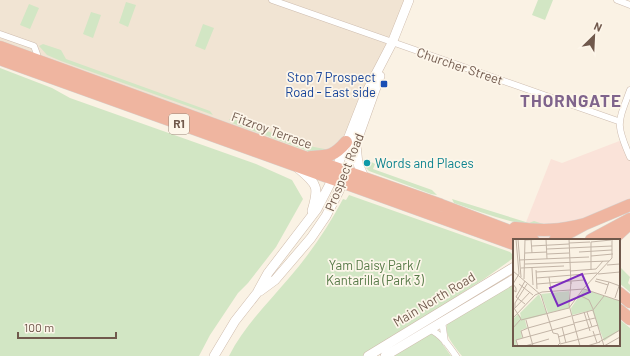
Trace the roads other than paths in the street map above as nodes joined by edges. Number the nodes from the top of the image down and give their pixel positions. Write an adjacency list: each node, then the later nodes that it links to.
1 (272, 0): 6 (street, Churcher Street)
2 (409, 0): 6 (main road, Prospect Road)
3 (617, 0): 4 (street)
4 (630, 5)
5 (0, 34): 9 (street)
6 (392, 43): 14 (street, Churcher Street); 17 (main road, Prospect Road)
7 (0, 46): 9 (highway, Fitzroy Terrace / R1)
8 (1, 59): 11 (highway, Fitzroy Terrace / R1)
9 (36, 59): 10 (highway, Fitzroy Terrace / R1); 11 (highway)
10 (98, 82): 13 (highway); 15 (highway, Fitzroy Terrace / R1)
11 (75, 86): 13 (highway, Fitzroy Terrace / R1)
12 (630, 90): 14 (street)
13 (161, 118): 16 (highway, Fitzroy Terrace / R1)
14 (618, 121): 18 (street)
15 (217, 124): 16 (highway); 19 (highway, Fitzroy Terrace / R1)
16 (224, 139): 19 (highway, Fitzroy Terrace / R1)
17 (351, 143): 19 (highway); 20 (main road, Prospect Road); 21 (main road)
18 (630, 157)
19 (300, 162): 20 (highway, Fitzroy Terrace / R1); 22 (highway, Fitzroy Terrace / R1); 26 (main road)
20 (341, 169): 21 (highway, Fitzroy Terrace / R1); 22 (main road, Prospect Road)
21 (364, 177): 24 (highway, Fitzroy Terrace / R1)
22 (337, 181): 24 (highway, Fitzroy Terrace / R1); 26 (main road, Prospect Road); 37 (main road, Prospect Road)
23 (630, 205): 27 (highway)
24 (439, 210): 29 (highway, Fitzroy Terrace / R1); 34 (highway, Fitzroy Terrace / R1)
25 (630, 219): 32 (highway)
26 (309, 222): 37 (main road, Prospect Road)
27 (585, 224): 29 (highway); 31 (highway)
28 (630, 224): 33 (highway)
29 (496, 226): 30 (highway, Fitzroy Terrace / R1)
30 (530, 239)
31 (557, 239)
32 (593, 239)
33 (613, 239)
34 (513, 244)
35 (513, 268): 46 (main road, Main North Road)
36 (513, 280): 42 (main road, Main North Road)
37 (258, 292): 45 (main road, Prospect Road)
38 (623, 294): 39 (highway)
39 (630, 302)
40 (620, 311): 41 (highway)
41 (630, 319)
42 (442, 321): 43 (main road, Main North Road); 44 (street)
43 (429, 329): 44 (street); 47 (main road, Main North Road)
44 (445, 342): 48 (street)
45 (214, 356)
46 (368, 356)
47 (385, 356)
48 (456, 356)

